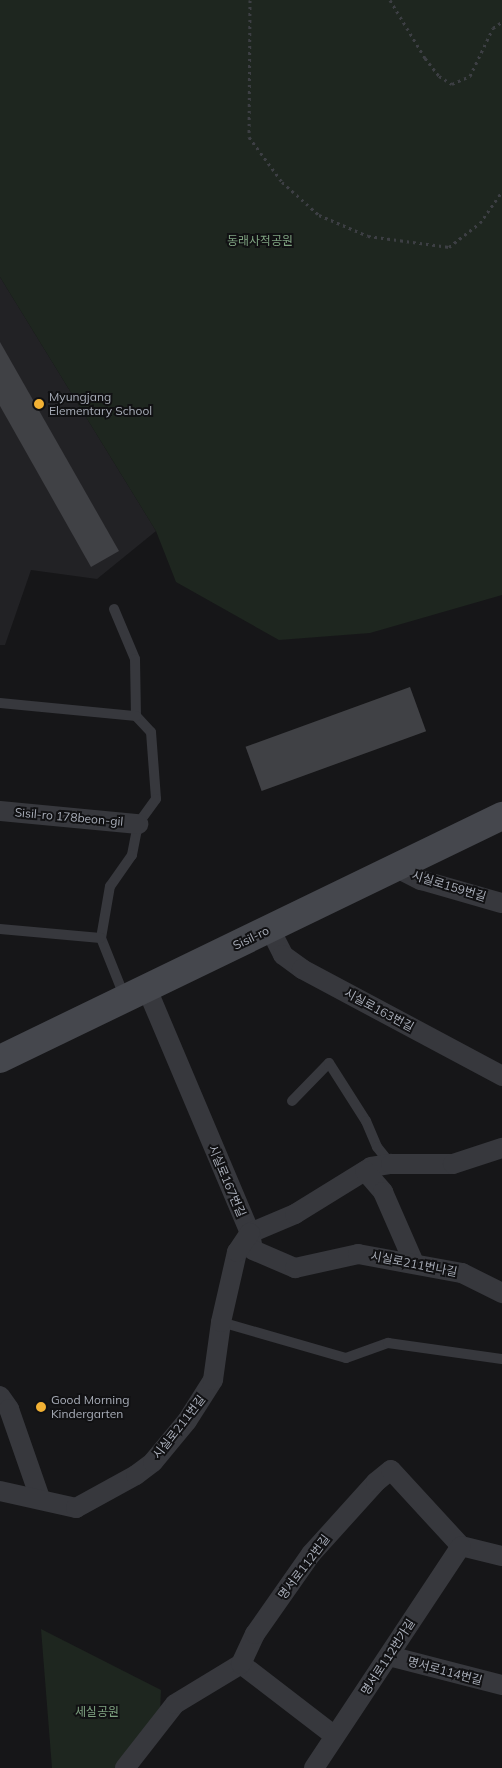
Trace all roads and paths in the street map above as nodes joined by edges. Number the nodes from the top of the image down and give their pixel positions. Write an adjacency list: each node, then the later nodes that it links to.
1 (250, 0): 4 (path)
2 (390, 0): 3 (path)
3 (502, 22)
4 (502, 192)
5 (114, 609): 7 (lane)
6 (0, 703): 7 (lane)
7 (136, 716): 10 (lane)
8 (0, 811): 10 (street, Sisil-ro 178beon-gil)
9 (502, 816): 11 (main road, Sisil-ro)
10 (138, 824): 15 (lane)
11 (397, 868): 12 (street, 시실로159번길); 14 (main road, Sisil-ro)
12 (502, 903)
13 (0, 929): 15 (lane)
14 (270, 929): 16 (main road, Sisil-ro); 18 (street, 시실로163번길)
15 (101, 938): 16 (lane)
16 (136, 994): 17 (main road, Sisil-ro); 23 (street, 시실로167번길)
17 (0, 1060)
18 (502, 1076)
19 (292, 1101): 21 (lane)
20 (502, 1148): 21 (street, 시실로167번길)
21 (391, 1164): 22 (street, 시실로167번길)
22 (365, 1171): 23 (street, 시실로167번길); 24 (street)
23 (250, 1233): 24 (street, 시실로211번나길); 26 (street, 시실로211번길)
24 (414, 1262): 25 (street, 시실로211번나길)
25 (502, 1293)
26 (221, 1322): 27 (lane); 30 (street, 시실로211번길)
27 (502, 1359)
28 (0, 1396): 30 (street)
29 (0, 1491): 30 (street, 시실로211번길)
30 (40, 1498)
31 (461, 1546): 32 (street); 33 (street, 명서로112번가길); 34 (street, 명서로112번길)
32 (502, 1556)
33 (388, 1656): 35 (street, 명서로114번길); 36 (street, 명서로112번가길)
34 (241, 1664): 36 (street); 37 (street)
35 (502, 1686)
36 (336, 1736): 38 (street, 명서로112번가길)
37 (125, 1768)
38 (314, 1768)

